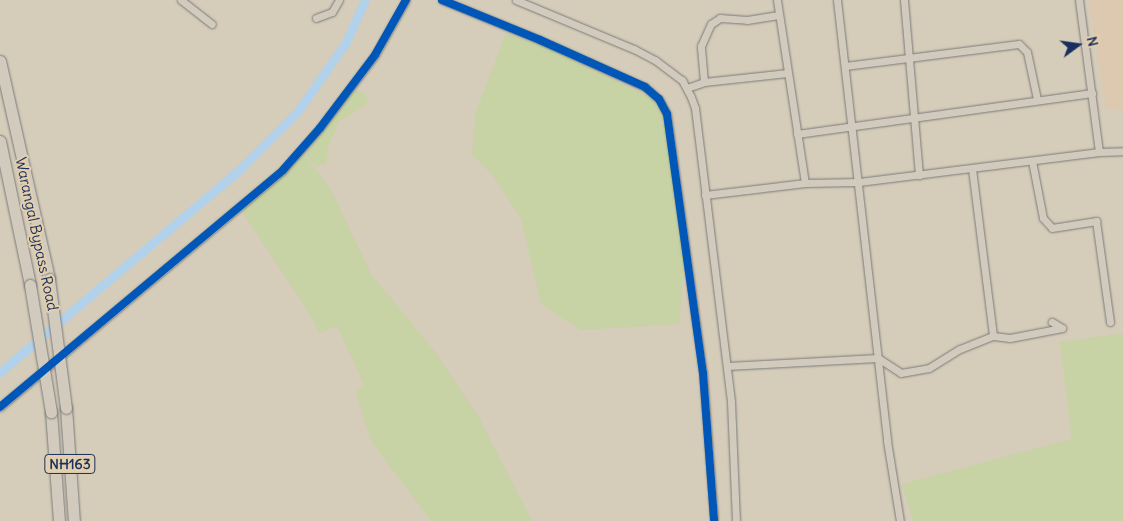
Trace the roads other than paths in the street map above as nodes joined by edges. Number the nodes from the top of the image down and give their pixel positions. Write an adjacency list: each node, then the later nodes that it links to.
1 (181, 0): 12 (street)
2 (339, 0): 11 (street)
3 (406, 0): 38 (street)
4 (442, 0): 41 (street)
5 (516, 0): 18 (street)
6 (777, 0): 10 (street)
7 (837, 0): 15 (street)
8 (904, 0): 13 (street)
9 (1079, 0): 19 (street)
10 (779, 15): 16 (street); 17 (street)
11 (316, 18)
12 (212, 24)
13 (910, 57): 15 (street); 20 (street); 21 (street)
14 (0, 62): 40 (highway, Warangal Bypass Road / NH163, bridge)
15 (846, 66): 22 (street)
16 (788, 73): 17 (street); 23 (street)
17 (704, 82): 18 (street)
18 (688, 88): 32 (street)
19 (1092, 93): 20 (street); 26 (street)
20 (1036, 99): 21 (street)
21 (913, 116): 22 (street); 29 (street)
22 (852, 125): 23 (street); 30 (street)
23 (797, 134): 31 (street)
24 (0, 141): 39 (highway, Warangal Bypass Road / NH163, bridge)
25 (1123, 151): 26 (street)
26 (1099, 152): 27 (street)
27 (1032, 161): 28 (street); 34 (street)
28 (972, 169): 29 (street); 35 (street)
29 (919, 175): 30 (street)
30 (859, 182): 31 (street); 36 (street)
31 (805, 183): 32 (street)
32 (705, 195): 37 (street)
33 (1052, 322): 35 (street)
34 (1110, 322)
35 (993, 336): 36 (street)
36 (878, 358): 37 (street); 43 (street)
37 (727, 366): 42 (street)
38 (0, 407)
39 (59, 521)
40 (74, 521)
41 (714, 521)
42 (736, 521)
43 (900, 521)

